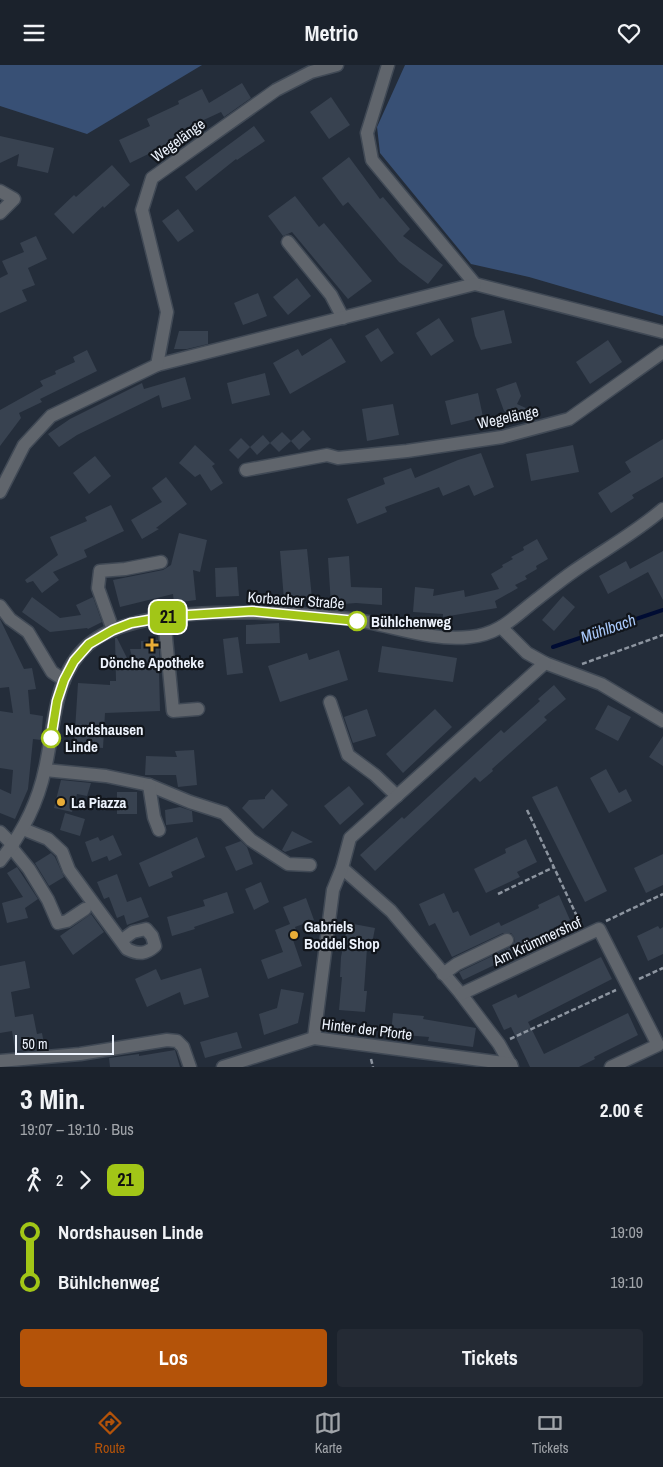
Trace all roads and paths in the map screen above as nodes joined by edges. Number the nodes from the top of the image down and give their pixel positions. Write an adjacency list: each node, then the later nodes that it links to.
1 (337, 65): 10 (street, Wegelänge)
2 (388, 65): 6 (street)
3 (0, 191): 4 (street)
4 (0, 213)
5 (288, 243): 7 (street)
6 (475, 284): 7 (street); 8 (street)
7 (343, 319): 10 (street)
8 (663, 332)
9 (663, 352): 11 (street, Wegelänge)
10 (156, 365): 12 (street)
11 (246, 470)
12 (0, 492)
13 (663, 509): 18 (street, Korbacher Straße)
14 (161, 562): 19 (street)
15 (0, 606): 17 (street)
16 (164, 617): 18 (street, Korbacher Straße); 19 (street, Korbacher Straße); 25 (street)
17 (5, 622): 23 (street)
18 (501, 627): 21 (street)
19 (113, 630): 23 (street, Korbacher Straße)
20 (663, 635): 22 (path)
21 (545, 663): 22 (street); 29 (street)
22 (566, 670): 26 (street)
23 (64, 680): 27 (street, Korbacher Straße)
24 (330, 702): 29 (street)
25 (198, 709)
26 (663, 721)
27 (45, 770): 28 (street); 31 (street, Korbacher Straße)
28 (149, 785): 32 (street); 36 (street)
29 (397, 796): 38 (street)
30 (527, 810): 37 (path)
31 (23, 829): 34 (street, Korbacher Straße); 44 (street)
32 (159, 830)
33 (0, 832): 34 (street)
34 (12, 846): 35 (street, Korbacher Straße); 41 (street)
35 (0, 861)
36 (310, 865)
37 (554, 867): 39 (path); 43 (path)
38 (342, 868): 47 (street); 50 (street)
39 (498, 894)
40 (663, 894): 42 (path)
41 (84, 909)
42 (598, 929): 43 (street, Am Krümmershof); 48 (street, Am Krümmershof)
43 (586, 935): 49 (street, Am Krümmershof)
44 (122, 940)
45 (507, 940): 47 (street)
46 (663, 968): 48 (path)
47 (443, 974): 49 (street)
48 (627, 985): 51 (path); 52 (street, Am Krümmershof)
49 (461, 994): 51 (street)
50 (314, 1039): 54 (street, Hinter der Pforte); 56 (street, Hinter der Pforte)
51 (499, 1044): 54 (street)
52 (660, 1044): 57 (street, Am Krümmershof)
53 (0, 1061): 55 (street)
54 (511, 1065)
55 (190, 1067)
56 (223, 1067)
57 (611, 1067)

